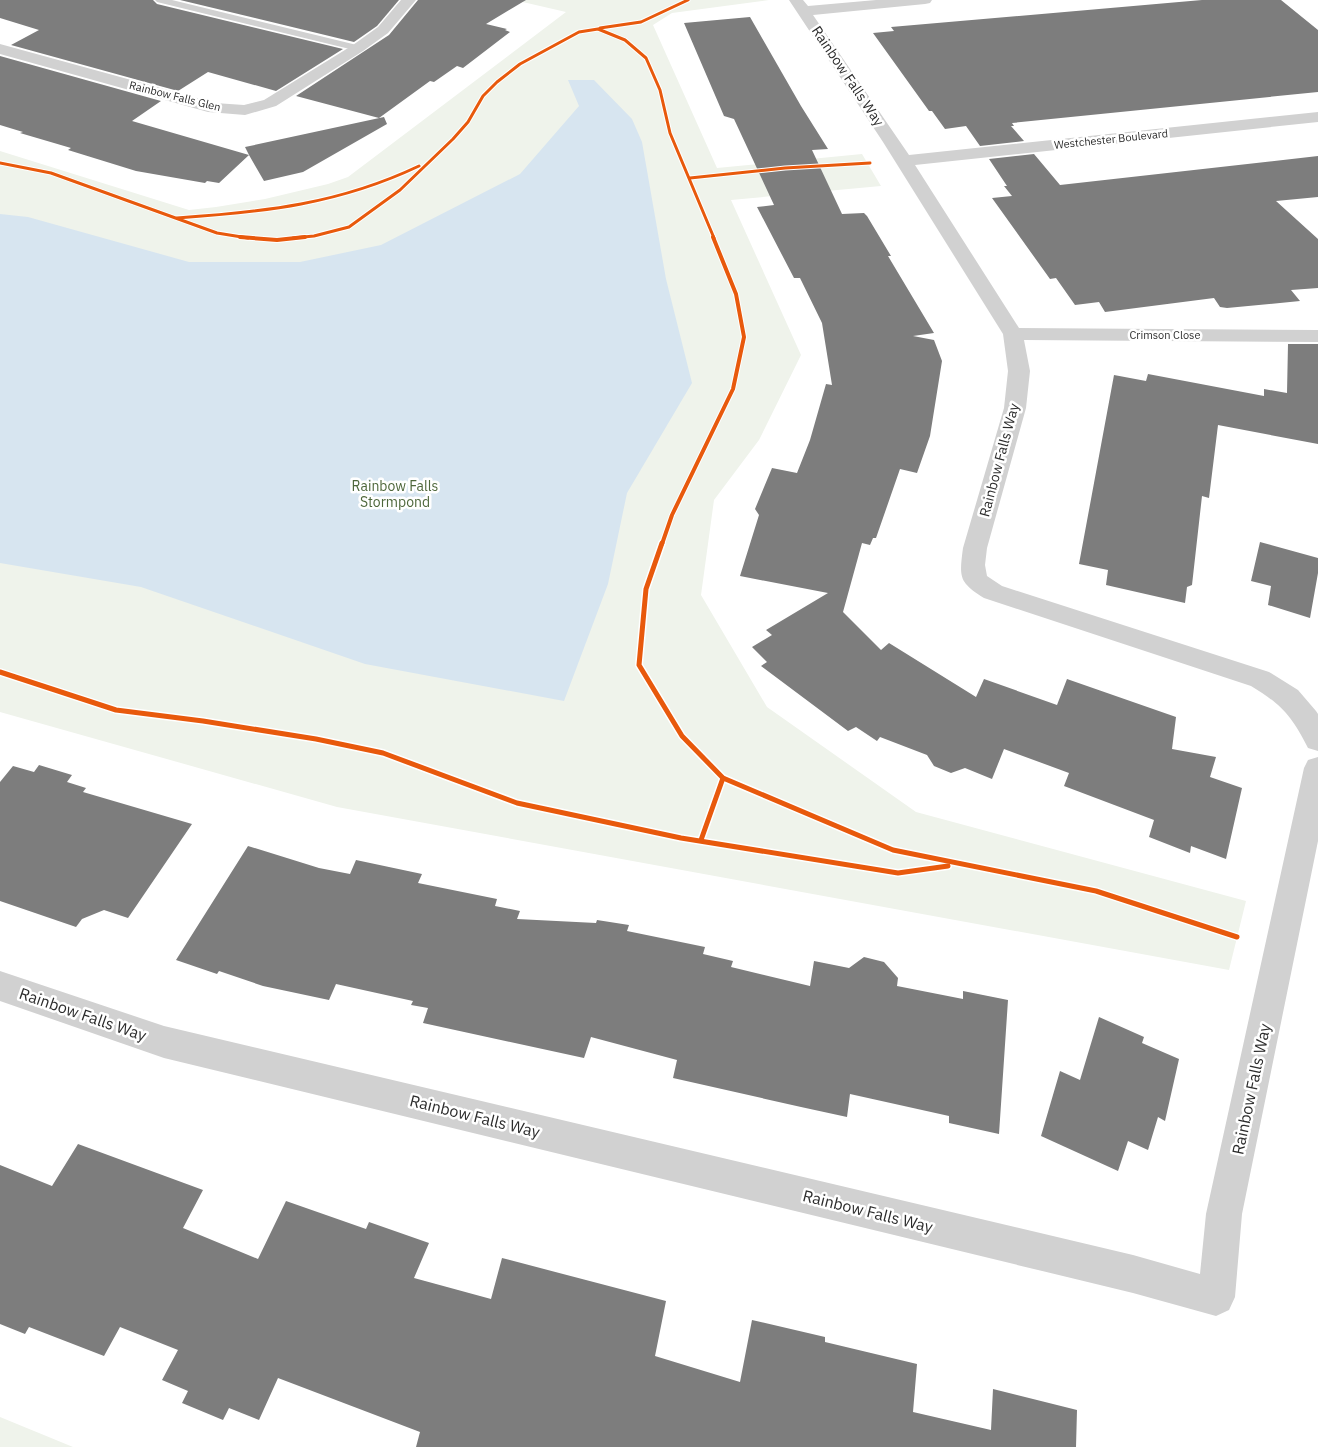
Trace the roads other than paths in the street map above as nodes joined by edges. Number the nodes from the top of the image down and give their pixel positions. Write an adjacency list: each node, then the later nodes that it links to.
1 (160, 0): 5 (lane)
2 (409, 0): 5 (street, Rainbow Falls Glen)
3 (925, 0): 4 (street)
4 (800, 6): 8 (street, Rainbow Falls Way)
5 (358, 48): 6 (street, Rainbow Falls Glen)
6 (0, 50)
7 (1318, 117): 8 (street, Westchester Boulevard)
8 (904, 161): 9 (street, Rainbow Falls Way)
9 (1013, 334): 10 (street, Crimson Close); 11 (street, Rainbow Falls Way)
10 (1318, 336)
11 (1318, 740)
12 (1318, 768): 13 (street, Rainbow Falls Way)
13 (0, 986)

